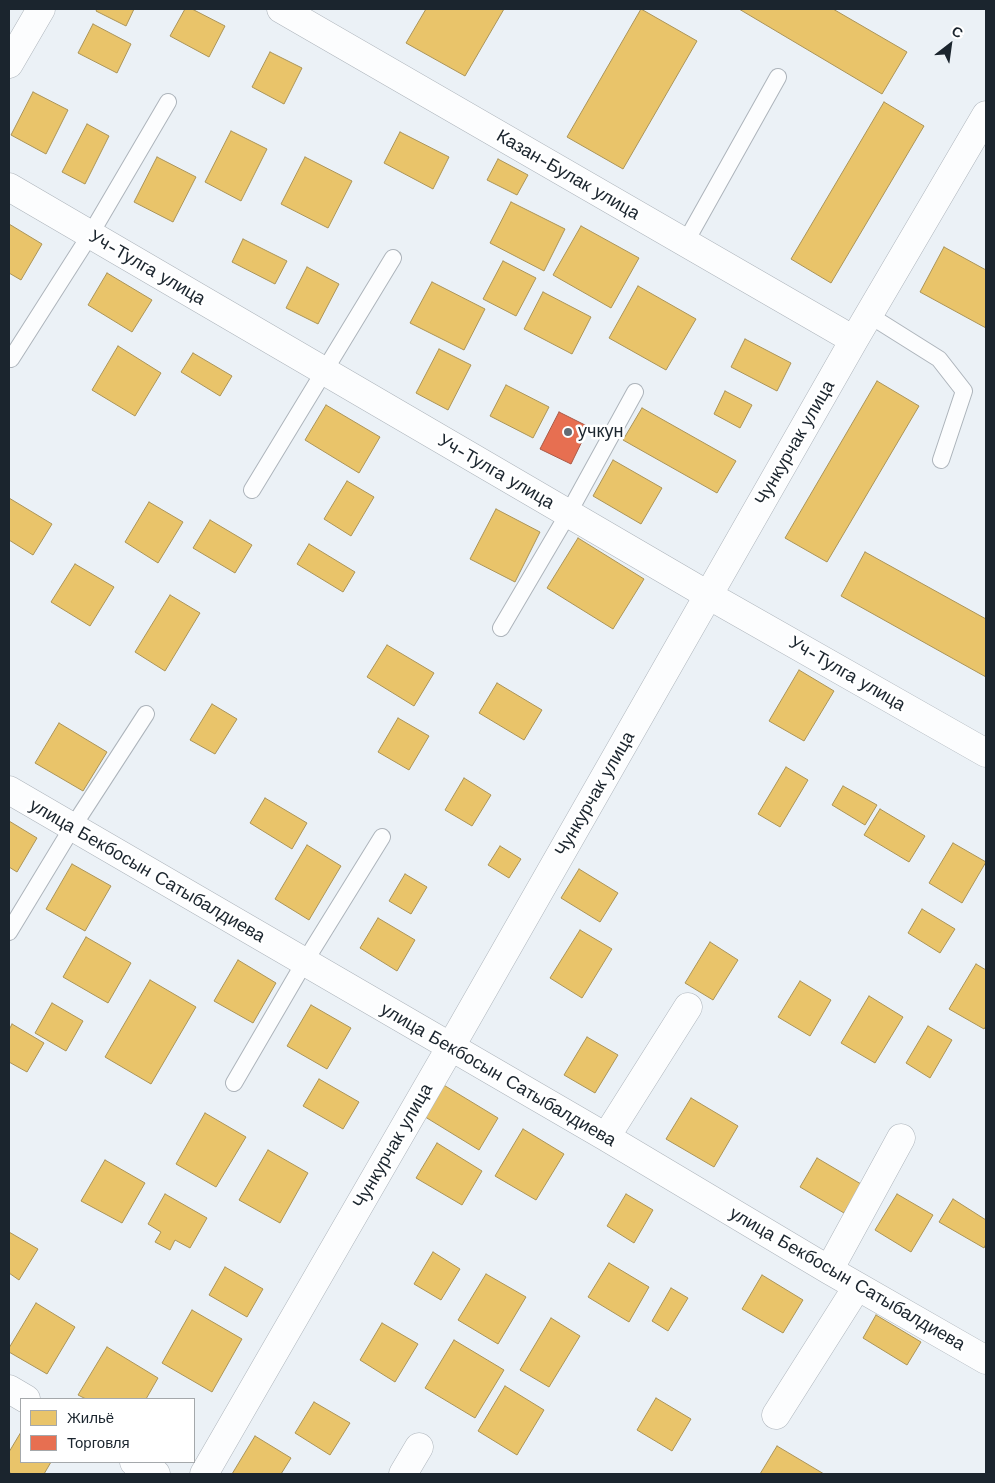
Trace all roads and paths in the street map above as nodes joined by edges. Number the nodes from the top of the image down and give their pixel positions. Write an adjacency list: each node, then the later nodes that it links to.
1 (41, 9): 3 (street)
2 (281, 9): 9 (street, Казан-Булак улица)
3 (9, 64)
4 (778, 77): 9 (lane)
5 (168, 102): 8 (lane)
6 (986, 115): 11 (street, Чункурчак улица)
7 (9, 188): 8 (street, Уч-Тулга улица)
8 (90, 235): 13 (lane); 14 (street, Уч-Тулга улица)
9 (685, 243): 12 (street, Казан-Булак улица)
10 (393, 258): 14 (lane)
11 (869, 315): 12 (street, Чункурчак улица); 16 (lane)
12 (854, 340): 19 (street, Чункурчак улица)
13 (11, 359)
14 (323, 371): 17 (lane); 18 (street, Уч-Тулга улица)
15 (635, 392): 18 (lane)
16 (941, 460)
17 (252, 490)
18 (568, 514): 19 (street, Уч-Тулга улица); 20 (lane)
19 (708, 595): 22 (street, Уч-Тулга улица); 29 (street, Чункурчак улица)
20 (501, 628)
21 (146, 714): 24 (lane)
22 (986, 753)
23 (9, 790): 24 (street, улица Бекбосын Сатыбалдиева)
24 (72, 828): 26 (lane); 27 (street, улица Бекбосын Сатыбалдиева)
25 (382, 838): 27 (lane)
26 (9, 932)
27 (304, 963): 29 (street, улица Бекбосын Сатыбалдиева); 30 (lane)
28 (688, 1007): 31 (street)
29 (450, 1048): 31 (street, улица Бекбосын Сатыбалдиева); 42 (street, Чункурчак улица)
30 (234, 1083)
31 (606, 1137): 33 (street, улица Бекбосын Сатыбалдиева)
32 (901, 1138): 33 (street)
33 (829, 1270): 34 (street, улица Бекбосын Сатыбалдиева)
34 (857, 1286): 35 (street, улица Бекбосын Сатыбалдиева); 38 (street)
35 (986, 1360)
36 (9, 1389): 37 (street)
37 (24, 1398)
38 (776, 1415)
39 (419, 1447): 43 (street)
40 (136, 1463): 41 (street)
41 (156, 1474)
42 (204, 1474)
43 (404, 1474)

